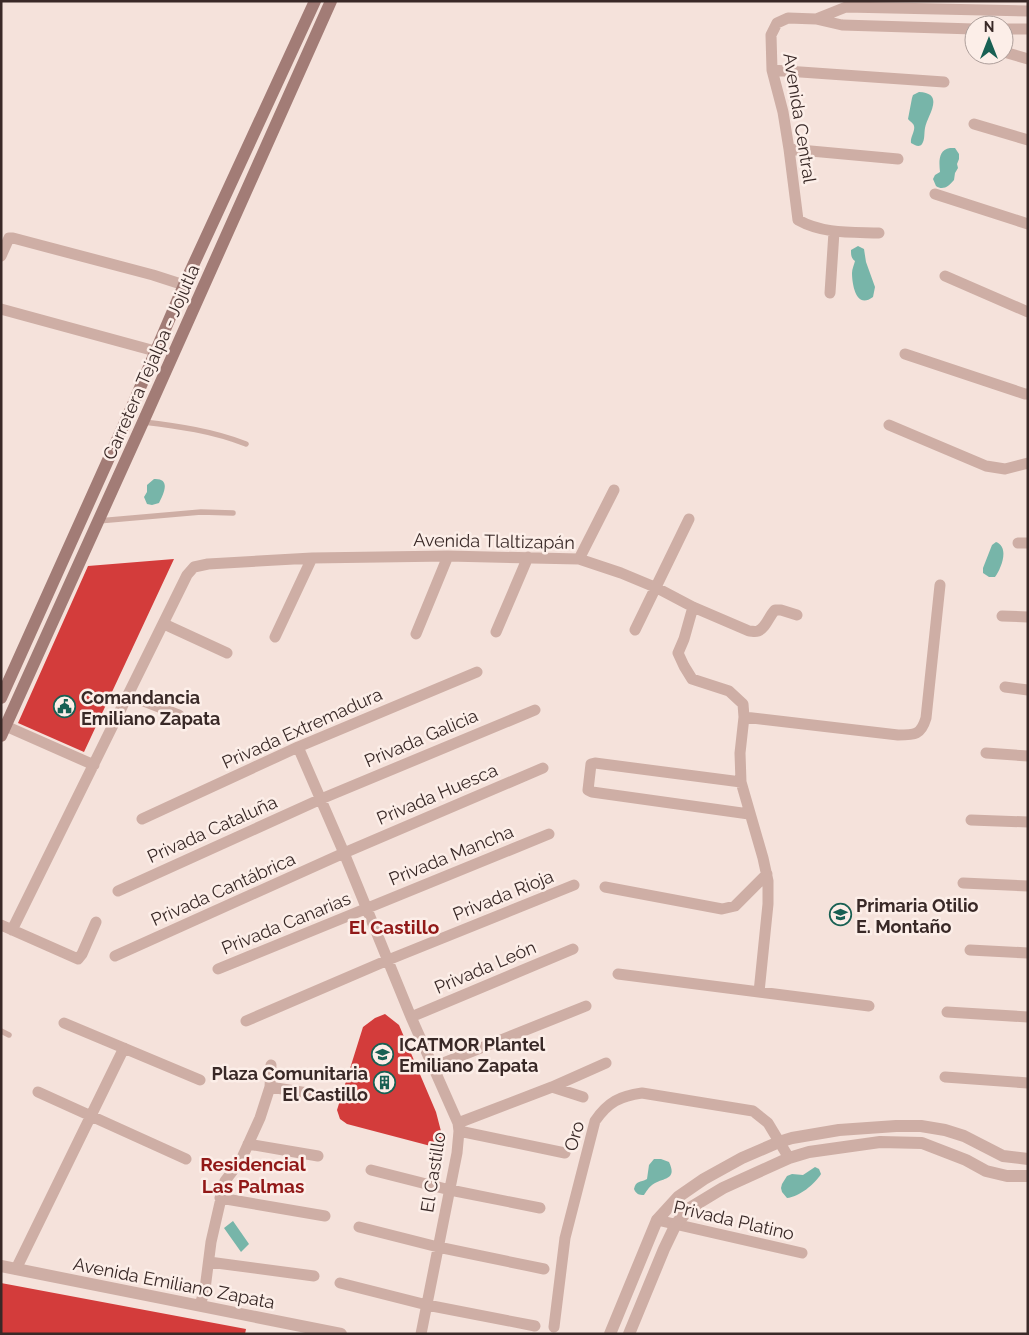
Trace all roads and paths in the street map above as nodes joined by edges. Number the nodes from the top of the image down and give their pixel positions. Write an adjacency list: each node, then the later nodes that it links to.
1 (315, 1): 22 (main road, Carretera Tejalpa - Jojutla)
2 (331, 1): 29 (main road, Carretera Tejalpa - Jojutla)
3 (1028, 11): 4 (street, Avenida Central)
4 (816, 19): 5 (street, Avenida Central); 10 (street, Avenida Central)
5 (964, 29)
6 (1014, 29): 7 (street)
7 (1028, 29)
8 (1014, 55): 9 (street)
9 (1028, 59)
10 (772, 70): 11 (street); 14 (street, Avenida Central)
11 (944, 82)
12 (974, 124): 13 (street)
13 (1028, 140)
14 (789, 150): 15 (street); 18 (street, Avenida Central)
15 (898, 159)
16 (935, 194): 17 (street)
17 (1028, 224)
18 (834, 232): 19 (street, Avenida Central); 23 (street)
19 (879, 233)
20 (1, 256): 22 (street)
21 (945, 276): 25 (street)
22 (184, 285): 26 (main road, Carretera Tejalpa - Jojutla)
23 (830, 292)
24 (1, 309): 26 (street)
25 (1028, 312)
26 (155, 351): 57 (main road, Carretera Tejalpa - Jojutla)
27 (905, 354): 28 (street)
28 (1028, 394)
29 (143, 422): 31 (lane); 36 (main road, Carretera Tejalpa - Jojutla)
30 (889, 425): 32 (street)
31 (246, 444)
32 (1028, 463)
33 (614, 490): 40 (street)
34 (232, 513): 36 (lane)
35 (690, 519): 42 (street)
36 (98, 521): 61 (main road, Carretera Tejalpa - Jojutla)
37 (448, 556): 38 (street, Avenida Tlaltizapán); 39 (street, Avenida Tlaltizapán); 50 (street)
38 (528, 557): 40 (street, Avenida Tlaltizapán); 49 (street)
39 (312, 558): 47 (street, Avenida Tlaltizapán); 51 (street)
40 (579, 559): 42 (street, Avenida Tlaltizapán)
41 (940, 585): 60 (street)
42 (657, 588): 43 (street, Avenida Tlaltizapán); 48 (street)
43 (693, 607): 44 (street, Avenida Tlaltizapán); 60 (street)
44 (797, 615)
45 (1002, 616): 46 (street)
46 (1028, 617)
47 (164, 624): 52 (street); 56 (street)
48 (635, 630)
49 (496, 632)
50 (416, 634)
51 (275, 637)
52 (227, 653)
53 (477, 672): 62 (street, Privada Extremadura)
54 (1005, 687): 55 (street)
55 (1028, 690)
56 (128, 695): 59 (street); 65 (street)
57 (1, 698)
58 (535, 710): 68 (street, Privada Galicia)
59 (179, 715)
60 (744, 717): 67 (street)
61 (3, 729): 65 (street)
62 (298, 747): 68 (street, El Castillo); 70 (street, Privada Extremadura)
63 (986, 753): 64 (street)
64 (1028, 756)
65 (94, 765): 84 (street)
66 (543, 768): 74 (street, Privada Huesca)
67 (741, 782): 69 (street); 69 (street)
68 (321, 799): 74 (street, El Castillo); 80 (street, Privada Cataluña)
69 (750, 814): 75 (street)
70 (142, 819)
71 (971, 820): 72 (street)
72 (1028, 822)
73 (549, 834): 81 (street, Privada Mancha)
74 (344, 853): 81 (street, El Castillo); 88 (street, Privada Cantábrica)
75 (767, 874): 79 (street); 92 (street)
76 (963, 883): 78 (street)
77 (574, 885): 89 (street, Privada Rioja)
78 (1028, 886)
79 (605, 887)
80 (118, 891)
81 (367, 909): 89 (street, El Castillo); 90 (street, Privada Canarias)
82 (96, 922): 84 (street)
83 (1, 925): 84 (street)
84 (12, 930)
85 (573, 949): 96 (street, Privada León)
86 (970, 950): 87 (street)
87 (1028, 953)
88 (115, 956)
89 (388, 960): 96 (street, El Castillo); 98 (street, Privada Rioja)
90 (218, 969)
91 (618, 974): 92 (street)
92 (759, 992): 94 (street)
93 (586, 1006): 105 (street)
94 (869, 1006)
95 (947, 1012): 97 (street)
96 (410, 1017): 105 (street, El Castillo)
97 (1028, 1017)
98 (246, 1020)
99 (64, 1023): 102 (street)
100 (1, 1031): 101 (lane)
101 (9, 1035)
102 (124, 1048): 107 (street); 114 (street)
103 (606, 1063): 110 (street)
104 (271, 1065): 109 (street)
105 (433, 1067): 115 (street, El Castillo)
106 (945, 1077): 108 (street)
107 (200, 1080)
108 (1028, 1083)
109 (270, 1087): 112 (street); 117 (street)
110 (552, 1087): 113 (street); 115 (street)
111 (38, 1092): 114 (street)
112 (314, 1094)
113 (582, 1097)
114 (91, 1116): 121 (street); 136 (street)
115 (459, 1127): 118 (street); 125 (street, El Castillo)
116 (779, 1142): 120 (street, Oro); 122 (street); 129 (street); 143 (street, Oro)
117 (248, 1144): 119 (street); 126 (street)
118 (564, 1153)
119 (318, 1156)
120 (789, 1158): 124 (street); 130 (street)
121 (186, 1159)
122 (1028, 1159)
123 (370, 1170): 125 (street)
124 (1028, 1176)
125 (450, 1190): 127 (street); 132 (street, El Castillo)
126 (220, 1198): 128 (street); 134 (street)
127 (540, 1208)
128 (325, 1216)
129 (657, 1220): 130 (street, Privada Platino); 146 (street)
130 (676, 1224): 133 (street, Privada Platino); 147 (street)
131 (359, 1227): 132 (street)
132 (438, 1247): 137 (street); 140 (street, El Castillo)
133 (802, 1253)
134 (209, 1262): 138 (street); 141 (street)
135 (1, 1266): 136 (street, Avenida Emiliano Zapata)
136 (16, 1269): 141 (street, Avenida Emiliano Zapata)
137 (544, 1269)
138 (314, 1276)
139 (340, 1283): 140 (street)
140 (427, 1304): 142 (street); 145 (street, El Castillo)
141 (200, 1305): 144 (street, Avenida Emiliano Zapata)
142 (535, 1326)
143 (554, 1327)
144 (341, 1334)
145 (421, 1334)
146 (610, 1334)
147 (628, 1334)

